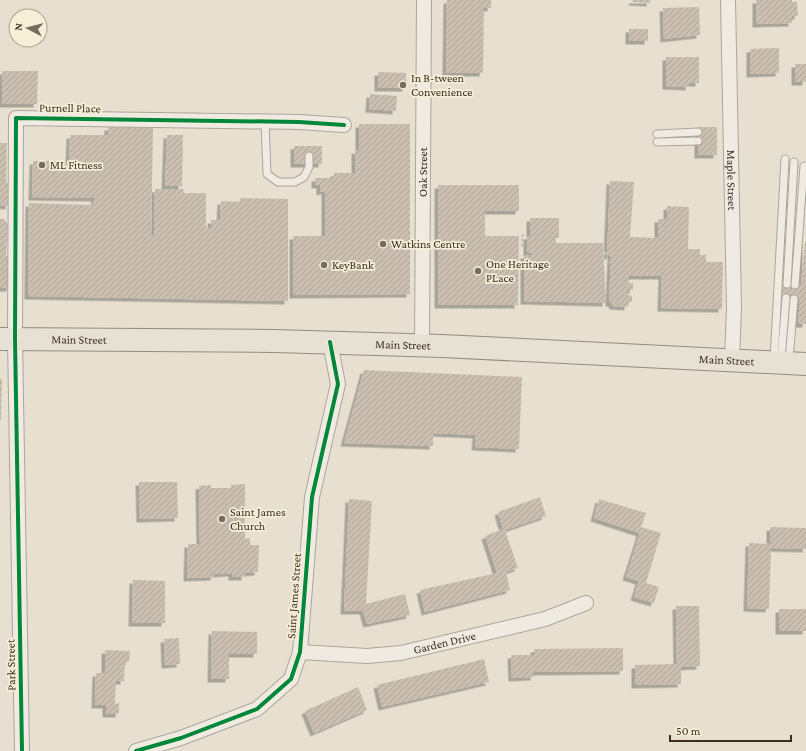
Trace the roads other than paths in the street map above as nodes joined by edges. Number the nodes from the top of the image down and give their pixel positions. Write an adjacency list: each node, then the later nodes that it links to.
1 (424, 0): 19 (street, Oak Street)
2 (728, 0): 20 (street, Maple Street)
3 (265, 121): 4 (street, Purnell Place); 9 (lane); 17 (street, Purnell Place)
4 (344, 125)
5 (698, 132): 6 (lane)
6 (657, 134)
7 (698, 141): 8 (lane)
8 (657, 142)
9 (309, 156)
10 (785, 159): 21 (lane)
11 (794, 162): 13 (lane)
12 (804, 166): 14 (lane)
13 (787, 284)
14 (795, 285)
15 (786, 298): 21 (lane)
16 (794, 299): 21 (lane)
17 (8, 339): 18 (main road, Main Street); 24 (street, Park Street)
18 (330, 342): 19 (main road, Main Street); 23 (street, Saint James Street)
19 (422, 345): 20 (main road, Main Street)
20 (732, 360): 21 (main road, Main Street)
21 (787, 363)
22 (586, 603): 23 (street, Garden Drive)
23 (300, 652): 25 (street, Saint James Street)
24 (22, 751)
25 (136, 751)

